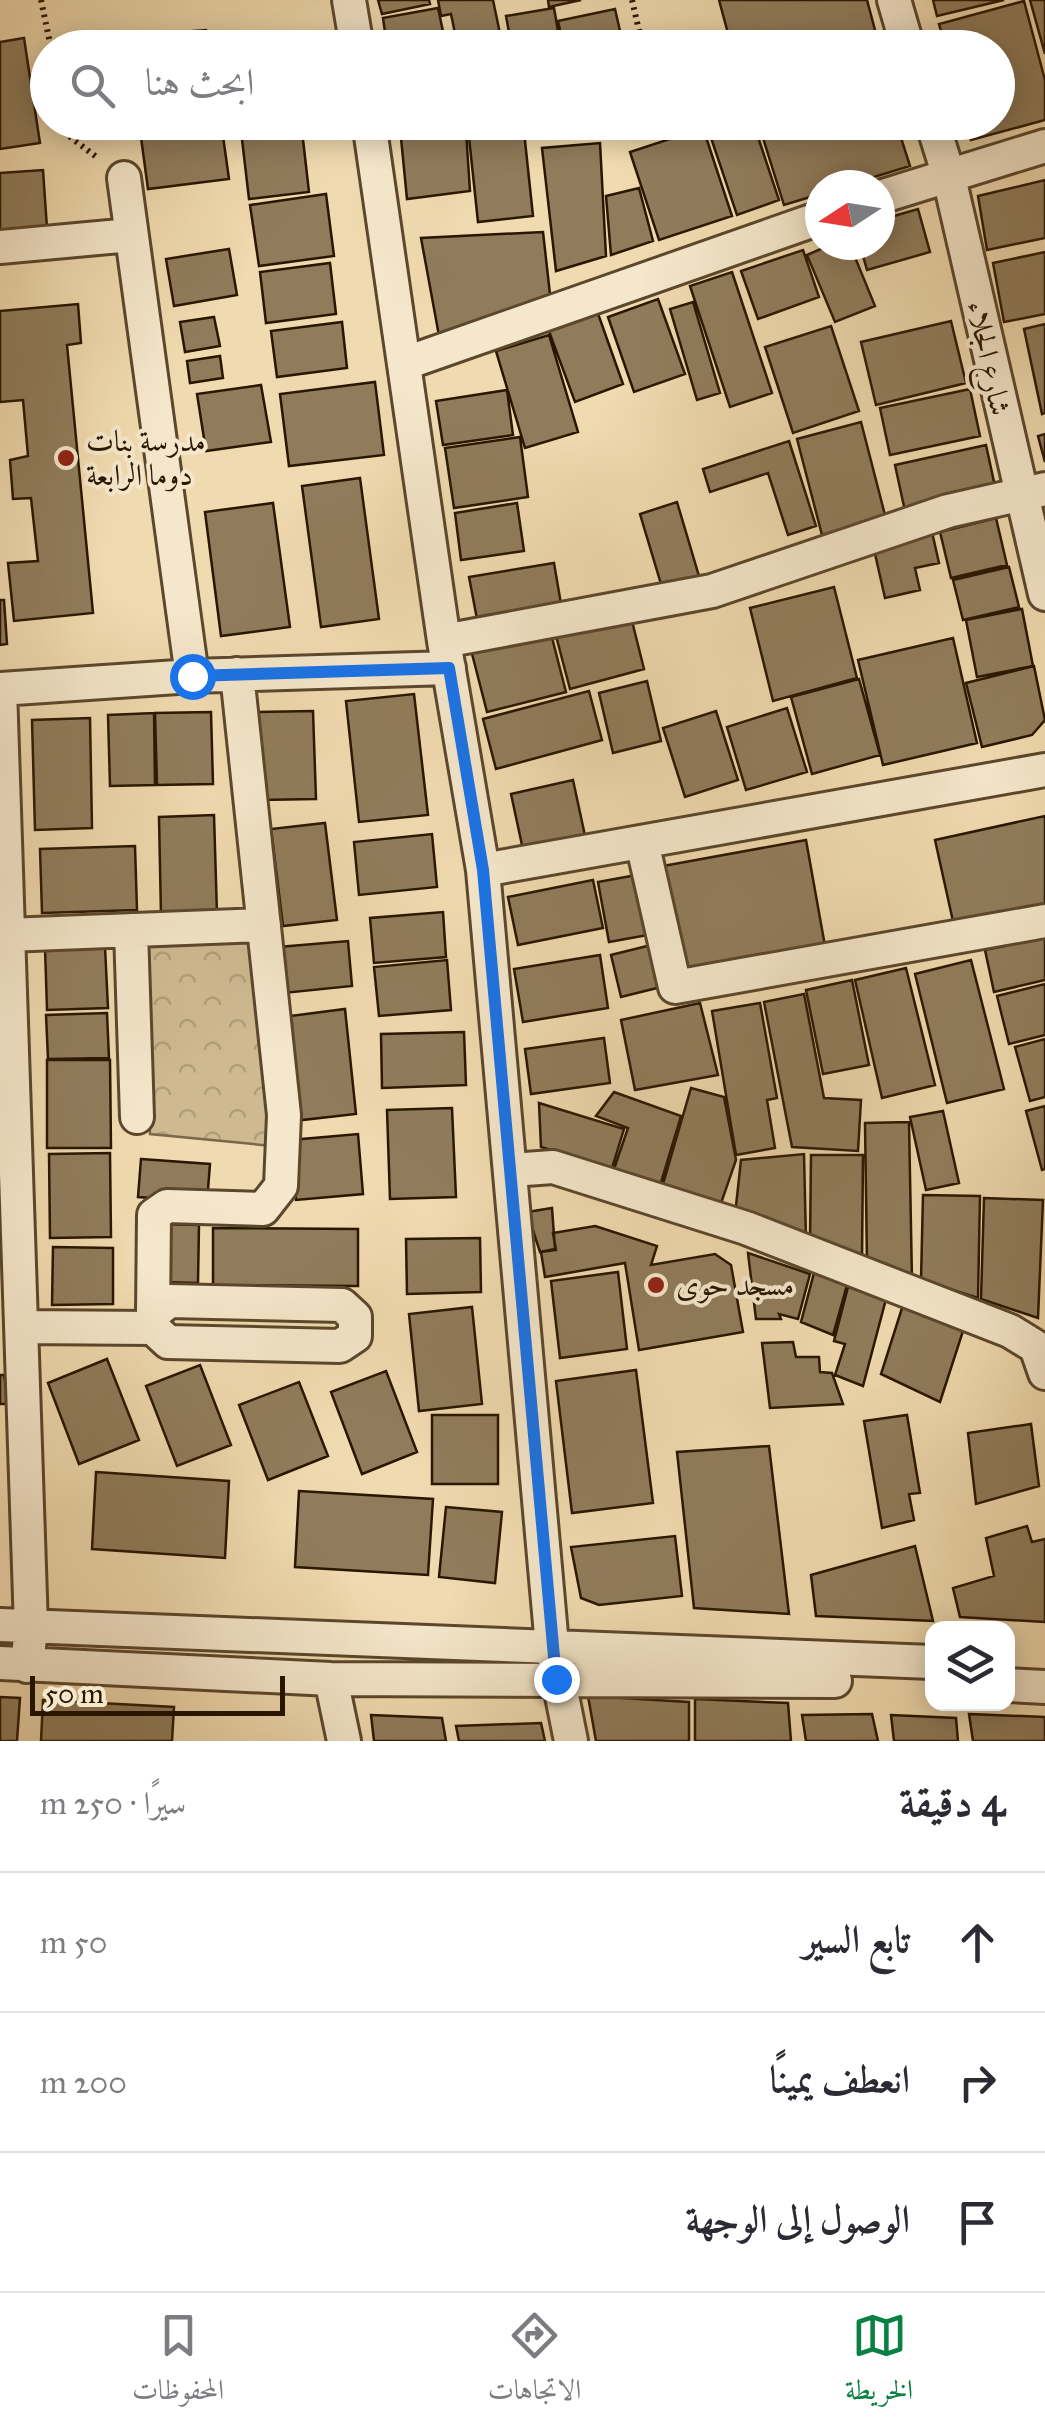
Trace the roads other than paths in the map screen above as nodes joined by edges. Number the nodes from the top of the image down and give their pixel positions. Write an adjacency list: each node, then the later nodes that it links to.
1 (350, 0): 3 (street)
2 (894, 0): 4 (street)
3 (354, 30)
4 (903, 30)
5 (371, 140): 14 (street)
6 (938, 140): 8 (street, شارع الجلاء)
7 (1045, 146): 8 (street)
8 (948, 173): 10 (street); 15 (street, شارع الجلاء)
9 (124, 178): 12 (street)
10 (895, 191)
11 (805, 223): 14 (street)
12 (131, 235): 13 (street); 19 (street)
13 (0, 247)
14 (406, 363): 17 (street)
15 (1032, 493): 16 (street, شارع الجلاء); 17 (street)
16 (1045, 594)
17 (446, 654): 18 (street); 23 (street)
18 (237, 674): 19 (street); 26 (street)
19 (192, 676): 20 (street)
20 (0, 689): 25 (street)
21 (1045, 770): 22 (street)
22 (642, 842): 23 (street); 24 (street)
23 (483, 870): 29 (street)
24 (1045, 921)
25 (5, 924): 27 (street); 31 (street)
26 (264, 925): 27 (street); 30 (street)
27 (131, 930): 28 (street)
28 (137, 1118)
29 (511, 1170): 32 (street); 34 (street)
30 (153, 1321): 30 (street); 31 (street)
31 (14, 1336): 33 (street)
32 (1044, 1380)
33 (16, 1627): 34 (street); 36 (street)
34 (552, 1646): 35 (street); 40 (street)
35 (925, 1662)
36 (14, 1664): 39 (street)
37 (1015, 1664): 38 (street)
38 (1045, 1665)
39 (331, 1679): 40 (street); 44 (street)
40 (556, 1679): 41 (street); 45 (street)
41 (925, 1682)
42 (1015, 1685): 43 (street)
43 (1045, 1687)
44 (344, 1741)
45 (571, 1741)

